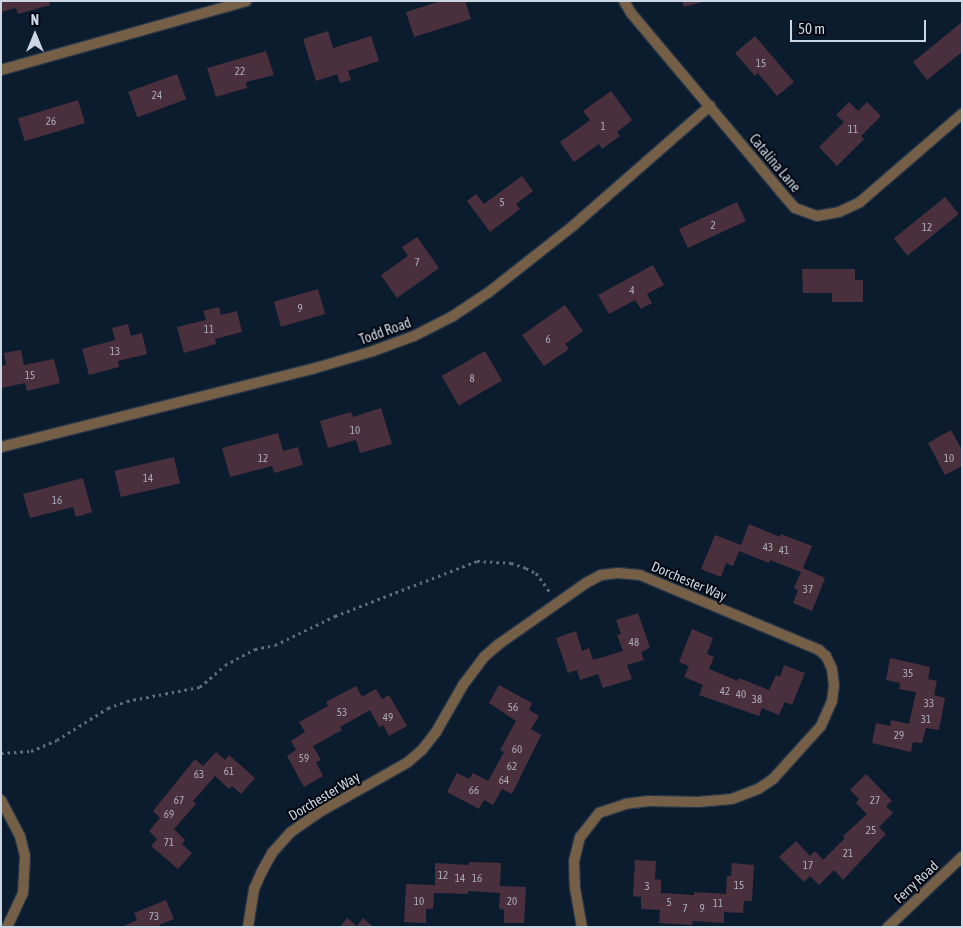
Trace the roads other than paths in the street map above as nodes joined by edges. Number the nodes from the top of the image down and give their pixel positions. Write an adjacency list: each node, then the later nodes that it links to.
1 (247, 1): 3 (street)
2 (624, 1): 4 (street, Catalina Lane)
3 (1, 70)
4 (710, 106): 5 (street, Catalina Lane); 6 (street, Todd Road)
5 (962, 114)
6 (1, 447)
7 (1, 800): 9 (street)
8 (962, 857): 12 (street, Ferry Road)
9 (7, 927)
10 (248, 927): 11 (street, Dorchester Way)
11 (582, 927)
12 (888, 927)

